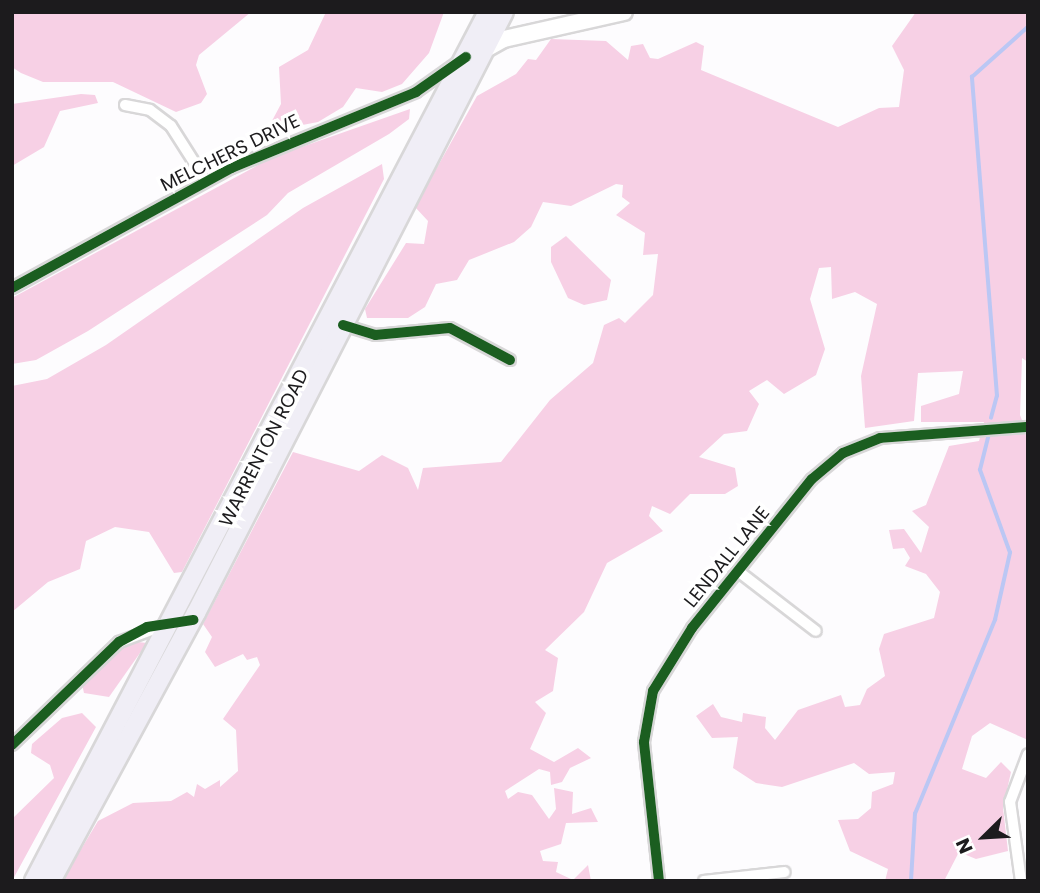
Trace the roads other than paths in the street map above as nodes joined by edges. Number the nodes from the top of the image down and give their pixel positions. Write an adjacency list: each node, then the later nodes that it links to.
1 (624, 12): 3 (street)
2 (498, 14): 3 (street); 4 (main road, WARRENTON ROAD); 5 (main road, WARRENTON ROAD)
3 (531, 33): 4 (street)
4 (484, 50): 11 (main road, WARRENTON ROAD)
5 (466, 57): 6 (street, MELCHERS DRIVE); 7 (main road, WARRENTON ROAD)
6 (416, 92): 7 (street); 9 (street, MELCHERS DRIVE)
7 (444, 98): 16 (main road, WARRENTON ROAD)
8 (125, 105): 9 (street)
9 (206, 181): 10 (street, MELCHERS DRIVE)
10 (12, 288)
11 (343, 325): 12 (street); 15 (main road, WARRENTON ROAD)
12 (510, 360)
13 (1028, 426): 14 (street, LENDALL LANE)
14 (738, 571): 17 (street); 23 (street, LENDALL LANE)
15 (193, 620): 16 (street); 22 (main road, WARRENTON ROAD)
16 (172, 622): 18 (street); 21 (main road, WARRENTON ROAD)
17 (816, 631)
18 (12, 745)
19 (1026, 761): 25 (street)
20 (785, 872): 24 (street)
21 (34, 881)
22 (51, 881)
23 (659, 881)
24 (704, 881)
25 (1021, 881)

